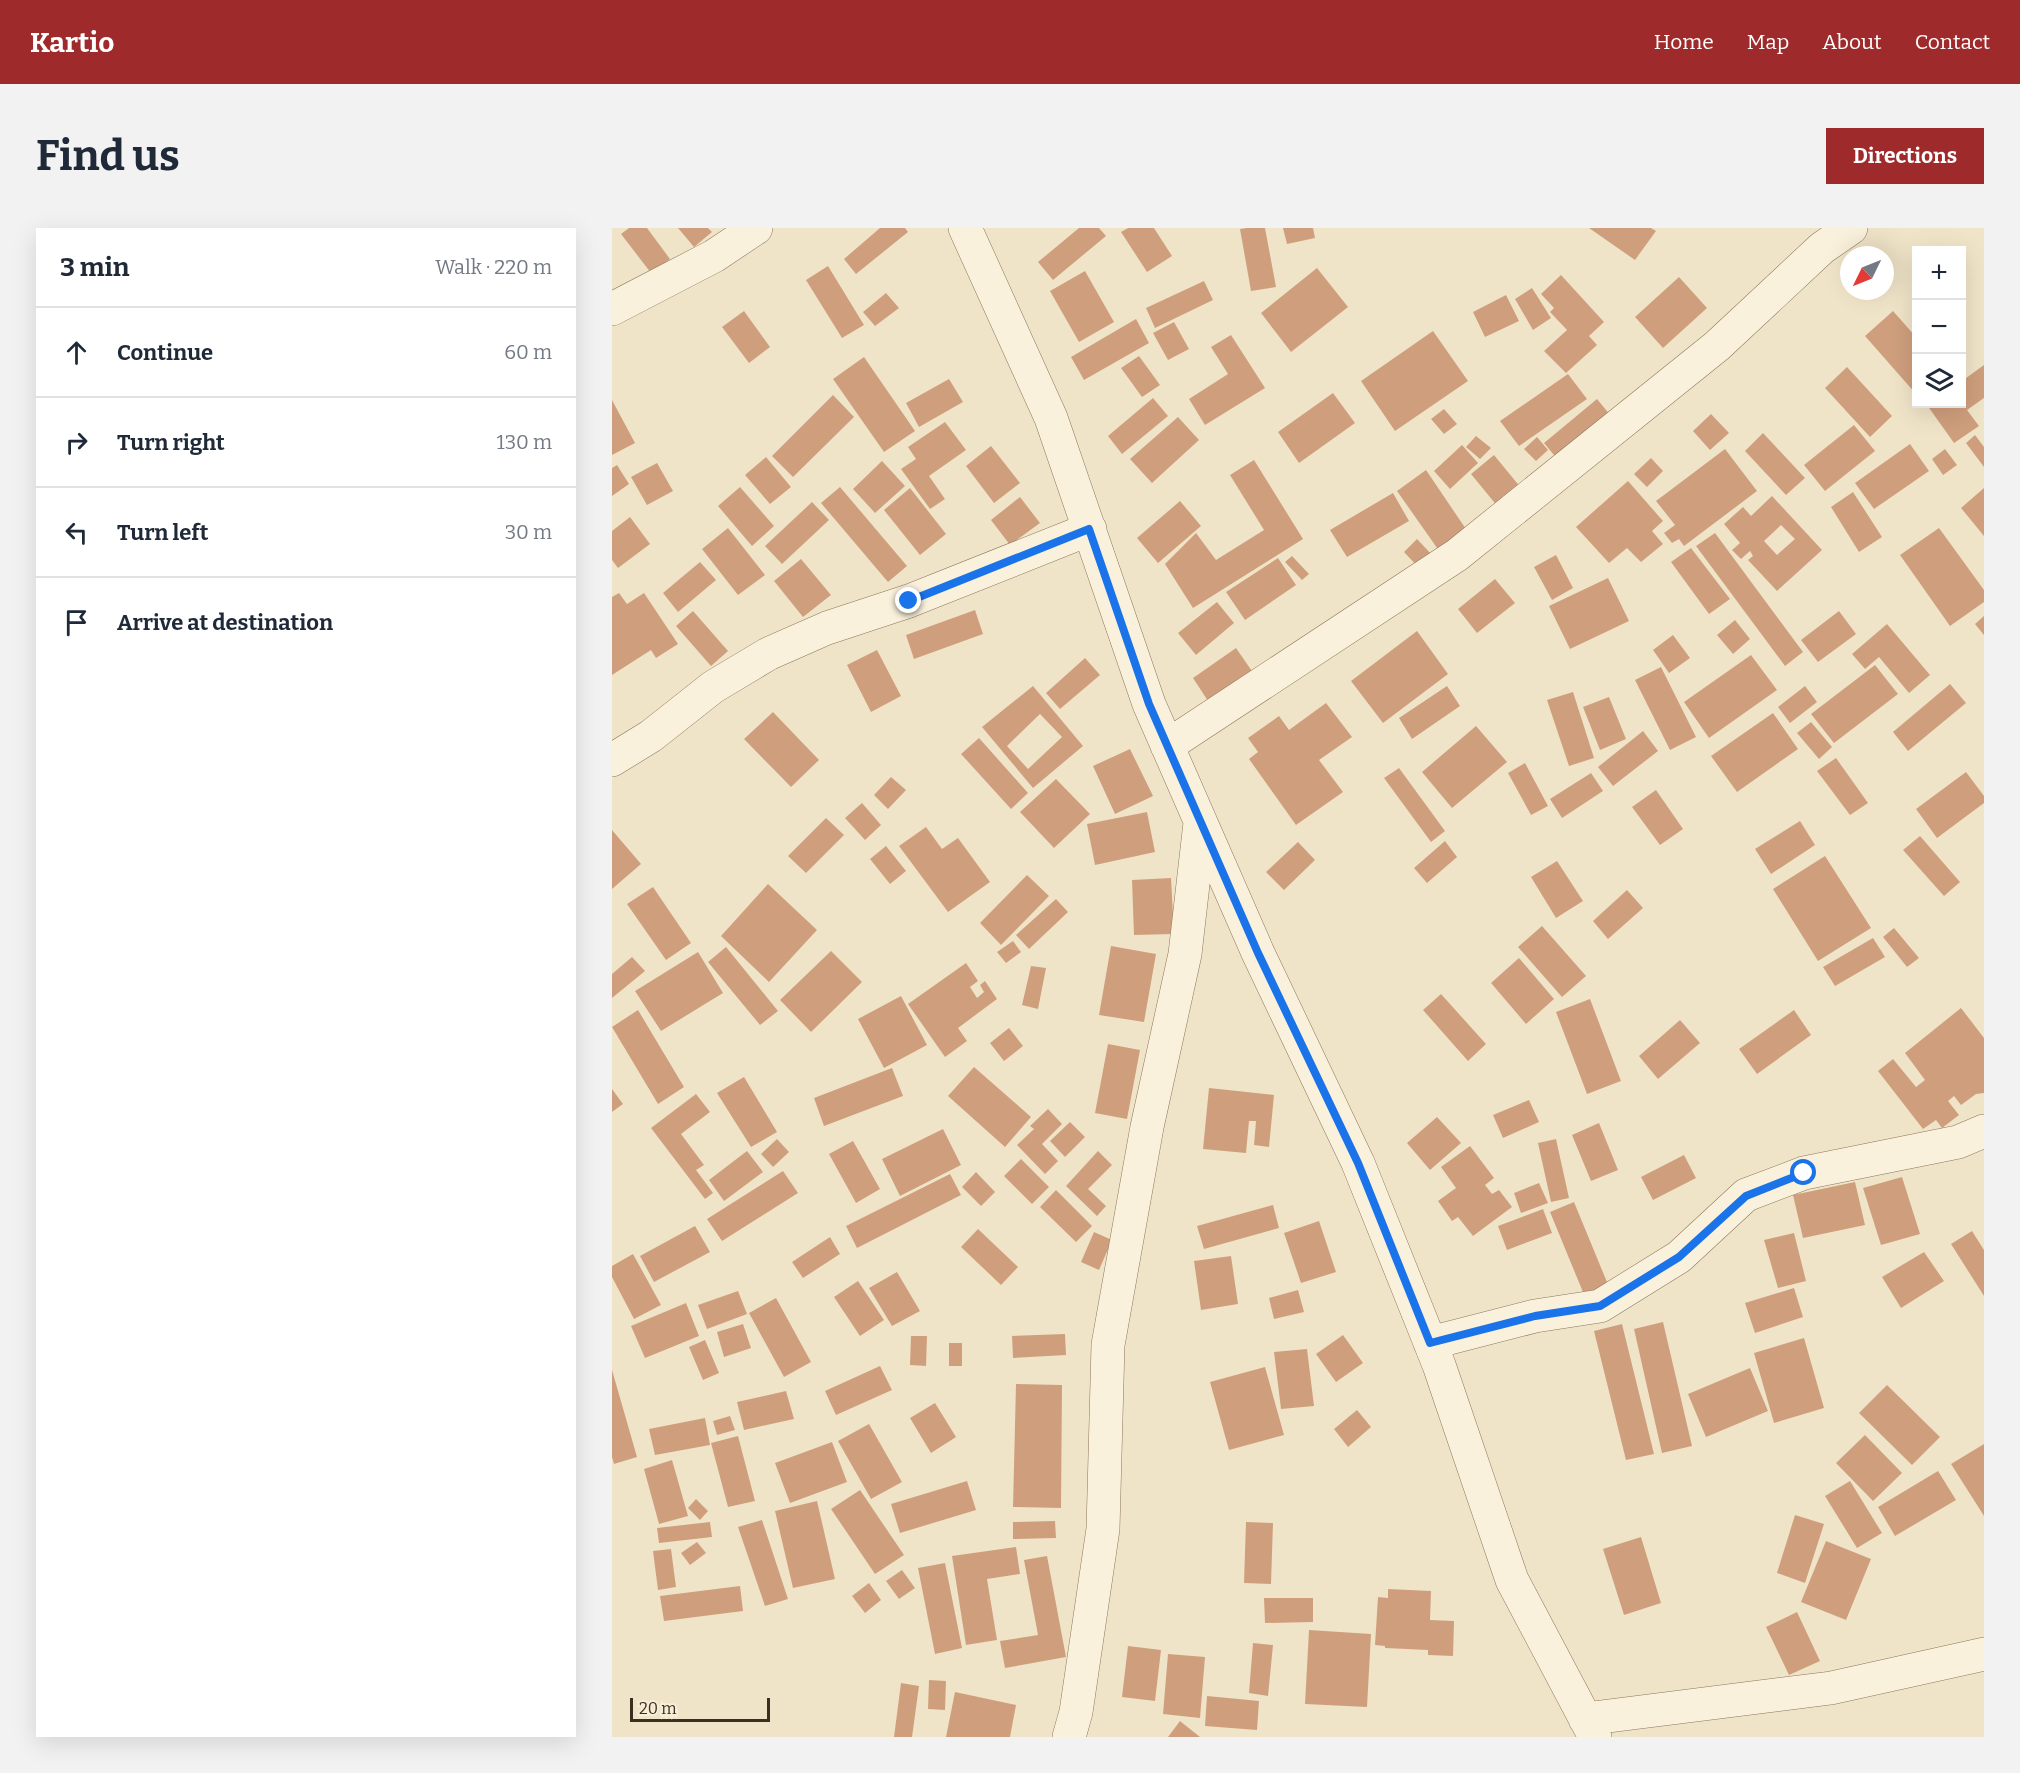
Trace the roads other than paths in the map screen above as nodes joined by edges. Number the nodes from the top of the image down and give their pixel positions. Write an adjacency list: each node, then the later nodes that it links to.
1 (756, 228): 4 (street)
2 (965, 228): 5 (street)
3 (1851, 228): 6 (street)
4 (612, 309)
5 (1089, 529): 6 (street); 7 (street)
6 (1167, 746): 8 (street)
7 (612, 760)
8 (1201, 822): 10 (street); 13 (street)
9 (1984, 1131): 10 (street)
10 (1430, 1343): 12 (street)
11 (1984, 1654): 12 (street)
12 (1590, 1728)
13 (1069, 1737)

